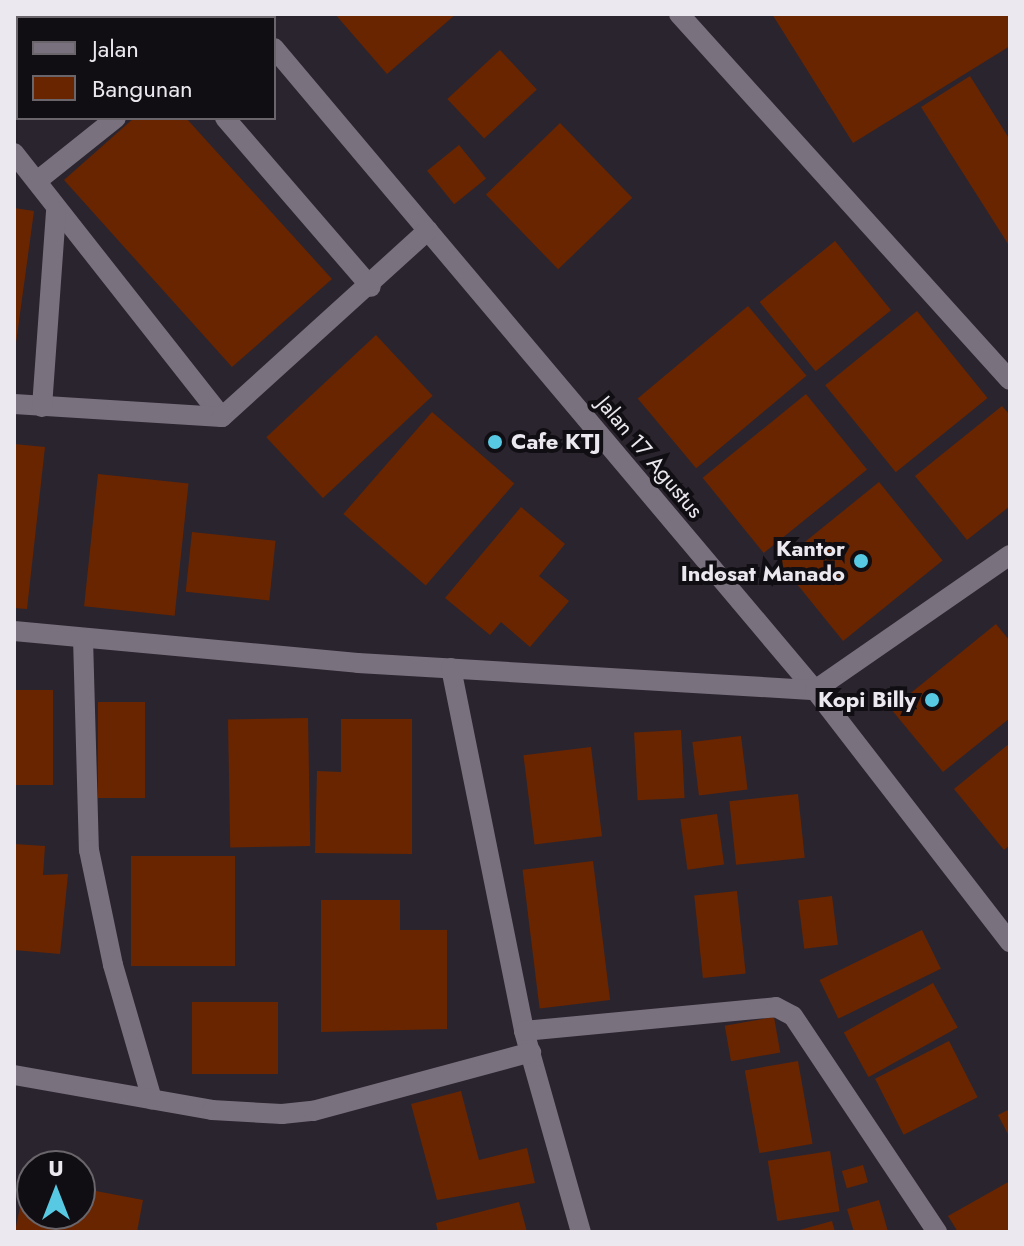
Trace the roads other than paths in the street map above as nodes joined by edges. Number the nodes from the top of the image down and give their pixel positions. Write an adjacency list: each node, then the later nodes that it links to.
1 (679, 14): 10 (street)
2 (276, 50): 8 (street, Jalan 17 Agustus)
3 (113, 120): 6 (street)
4 (227, 120): 9 (street)
5 (14, 153): 6 (street)
6 (37, 181): 7 (street)
7 (56, 212): 12 (street); 13 (street)
8 (428, 230): 9 (street); 18 (street, Jalan 17 Agustus)
9 (371, 287): 13 (street)
10 (1010, 380)
11 (14, 404): 12 (street)
12 (42, 407): 13 (street)
13 (222, 417)
14 (1010, 555): 18 (street)
15 (14, 631): 16 (street)
16 (83, 638): 17 (street); 23 (street)
17 (451, 668): 18 (street); 20 (street)
18 (815, 690): 19 (street, Jalan 17 Agustus)
19 (1010, 942)
20 (524, 1031): 21 (street); 25 (street)
21 (531, 1052): 23 (street); 24 (street)
22 (14, 1075): 23 (street)
23 (152, 1099)
24 (581, 1232)
25 (937, 1232)

